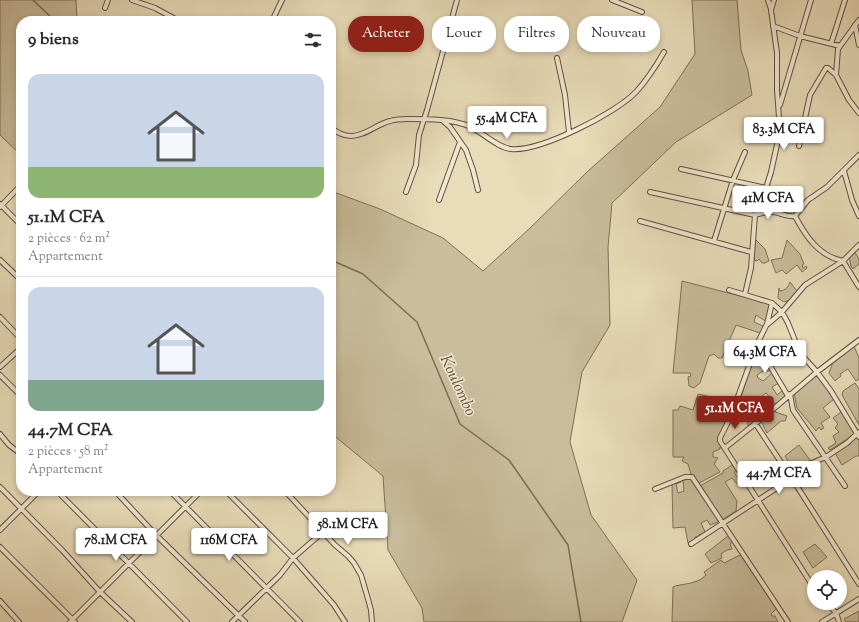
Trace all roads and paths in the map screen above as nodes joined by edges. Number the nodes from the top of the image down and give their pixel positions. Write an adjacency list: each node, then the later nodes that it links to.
1 (108, 0): 10 (street)
2 (132, 0): 13 (street)
3 (282, 0): 14 (street)
4 (457, 0): 27 (street)
5 (612, 0): 12 (street)
6 (768, 0): 11 (street)
7 (774, 0): 11 (street)
8 (811, 0): 18 (street)
9 (845, 0): 19 (street)
10 (105, 8)
11 (771, 10): 17 (street)
12 (642, 12)
13 (169, 16)
14 (274, 16)
15 (859, 20): 16 (street)
16 (855, 25): 20 (street); 21 (street)
17 (773, 26): 18 (street); 25 (street)
18 (800, 36): 19 (street); 25 (street)
19 (830, 44): 21 (street)
20 (859, 45)
21 (840, 46): 24 (street)
22 (664, 52): 30 (street)
23 (557, 58): 30 (street)
24 (836, 75): 26 (street); 32 (street)
25 (779, 107): 38 (street)
26 (859, 113)
27 (424, 120): 28 (street); 29 (street); 41 (street)
28 (443, 121): 30 (street); 31 (street)
29 (336, 131)
30 (569, 132)
31 (460, 142): 40 (street); 43 (street)
32 (799, 146)
33 (745, 152): 37 (street)
34 (859, 155): 36 (street)
35 (681, 169): 37 (street)
36 (844, 171): 47 (street); 48 (street)
37 (733, 180): 38 (street); 45 (street)
38 (766, 188): 46 (street)
39 (16, 190): 44 (street)
40 (478, 190)
41 (406, 192)
42 (650, 192): 45 (street)
43 (440, 200)
44 (0, 206): 49 (street)
45 (725, 208): 46 (street); 51 (street)
46 (755, 215): 47 (street); 53 (street)
47 (795, 216): 55 (street)
48 (859, 216)
49 (16, 220)
50 (640, 220): 51 (street)
51 (714, 241): 53 (street)
52 (859, 245): 55 (street)
53 (751, 252): 59 (street)
54 (0, 260): 56 (street)
55 (843, 261): 57 (street); 61 (street)
56 (16, 275)
57 (859, 287)
58 (729, 290): 59 (street)
59 (745, 294): 60 (street)
60 (772, 304): 61 (street); 63 (street)
61 (782, 312): 63 (street); 69 (street)
62 (0, 318): 64 (street)
63 (768, 324): 66 (street)
64 (16, 334)
65 (859, 340): 69 (street)
66 (757, 344): 72 (street); 76 (street)
67 (16, 353): 68 (street)
68 (0, 367)
69 (817, 372): 72 (street); 75 (street)
70 (0, 375): 71 (street)
71 (16, 391)
72 (789, 395): 73 (street); 78 (street)
73 (755, 423): 76 (street); 79 (street)
74 (0, 434): 77 (street)
75 (858, 435): 78 (street)
76 (725, 448): 90 (street)
77 (16, 450)
78 (826, 457): 79 (street); 80 (street)
79 (792, 478): 90 (street); 103 (street)
80 (846, 486)
81 (0, 487): 92 (street)
82 (655, 489): 94 (street)
83 (34, 496): 92 (street)
84 (62, 496): 101 (street)
85 (119, 496): 97 (street)
86 (175, 496): 91 (street)
87 (196, 496): 91 (street)
88 (231, 496): 100 (street)
89 (290, 496): 96 (street)
90 (757, 500): 94 (street); 102 (street)
91 (186, 507): 97 (street); 104 (street)
92 (22, 508): 95 (street); 105 (street)
93 (346, 515): 96 (street)
94 (723, 523): 98 (street); 120 (street)
95 (0, 530)
96 (323, 532): 100 (street); 119 (street)
97 (156, 535): 101 (street); 110 (street)
98 (691, 544)
99 (0, 547): 111 (street)
100 (293, 558): 104 (street); 118 (street)
101 (129, 563): 105 (street); 114 (street)
102 (807, 577)
103 (859, 584)
104 (266, 589): 110 (street); 117 (street)
105 (100, 592): 111 (street); 113 (street)
106 (859, 599): 109 (street)
107 (0, 602): 112 (street)
108 (833, 610): 109 (street)
109 (836, 613): 121 (street); 122 (street)
110 (239, 616): 115 (street); 116 (street)
111 (72, 621)
112 (19, 622)
113 (132, 622)
114 (187, 622)
115 (232, 622)
116 (245, 622)
117 (300, 622)
118 (346, 622)
119 (372, 622)
120 (788, 622)
121 (822, 622)
122 (840, 622)

